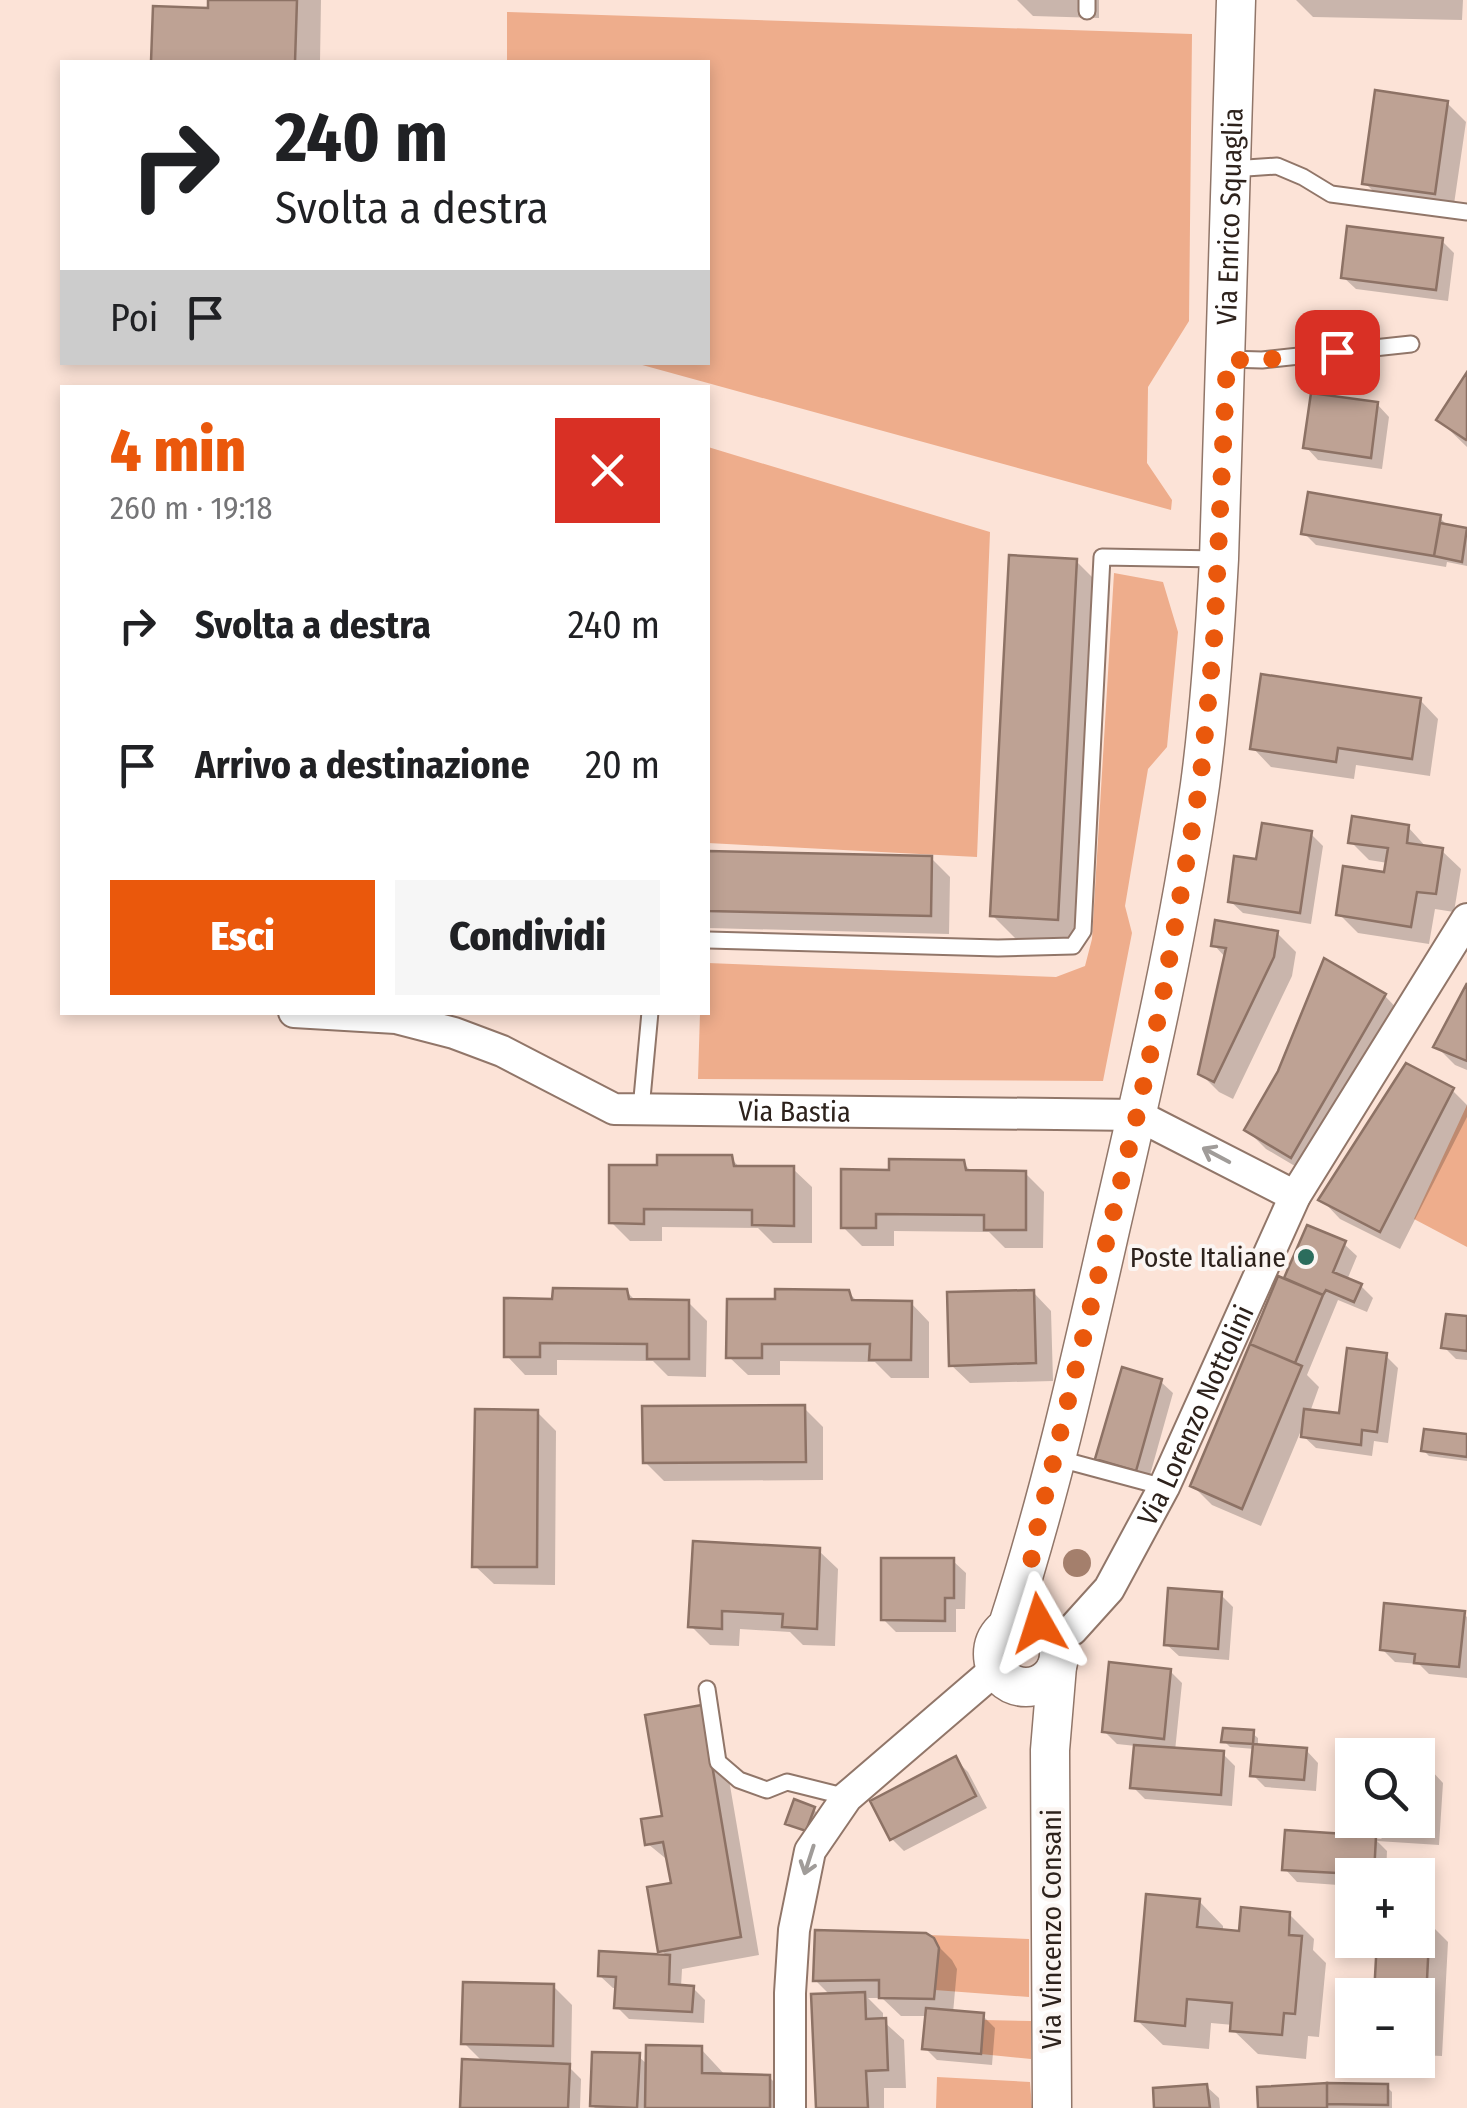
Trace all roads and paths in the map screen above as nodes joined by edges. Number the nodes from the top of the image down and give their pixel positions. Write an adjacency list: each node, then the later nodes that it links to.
1 (1236, 0): 2 (street, Via Enrico Squaglia)
2 (1232, 169): 3 (lane); 5 (street, Via Enrico Squaglia)
3 (1467, 212)
4 (1412, 344): 5 (lane)
5 (1227, 360): 6 (street, Via Enrico Squaglia)
6 (1218, 559): 8 (lane); 12 (street, Via Enrico Squaglia)
7 (1467, 919): 13 (street, Via Lorenzo Nottolini)
8 (710, 940)
9 (345, 1015): 11 (street, Via Bastia)
10 (650, 1015): 11 (lane)
11 (641, 1109): 12 (street, Via Bastia)
12 (1137, 1115): 13 (street, Via Bastia, one-way to 12); 14 (street, Via Enrico Squaglia)
13 (1295, 1196): 15 (street, Via Lorenzo Nottolini)
14 (1056, 1458): 15 (lane); 16 (street, Via Enrico Squaglia)
15 (1164, 1487): 16 (street, Via Lorenzo Nottolini)
16 (1040, 1638): 17 (street); 17 (street); 19 (street, Via Vincenzo Consani)
17 (1006, 1678): 19 (street, Via Vincenzo Consani); 20 (street)
18 (707, 1690): 20 (lane)
19 (1050, 1750): 22 (street, Via Vincenzo Consani)
20 (848, 1798): 21 (street, one-way to 21)
21 (790, 2108)
22 (1052, 2108)

